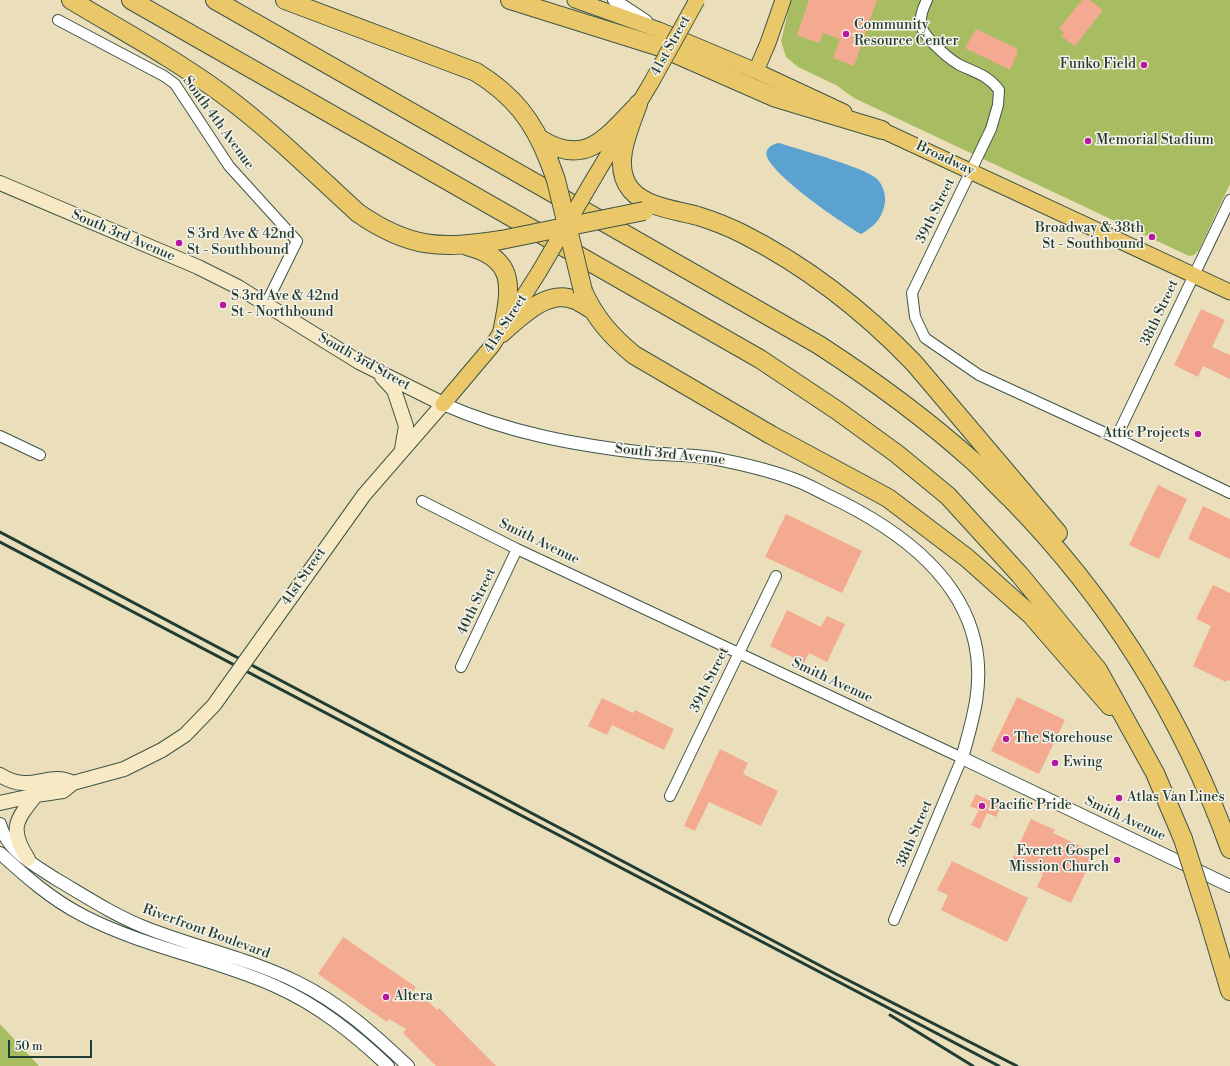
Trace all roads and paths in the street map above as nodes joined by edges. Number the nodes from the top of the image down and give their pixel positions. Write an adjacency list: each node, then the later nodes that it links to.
1 (71, 0): 22 (highway)
2 (131, 0): 41 (highway)
3 (215, 0): 38 (highway)
4 (285, 0): 16 (highway)
5 (510, 0): 15 (highway)
6 (575, 0): 12 (main road, Broadway)
7 (614, 0): 12 (street, Broadway)
8 (697, 0): 14 (main road, 41st Street, bridge)
9 (782, 0): 13 (main road)
10 (927, 0): 17 (street, 39th Street)
11 (58, 20): 25 (street, South 4th Avenue)
12 (659, 30): 13 (main road, Broadway)
13 (756, 71): 15 (main road, Broadway)
14 (638, 104): 16 (highway); 20 (highway); 21 (main road, 41st Street, bridge)
15 (882, 130): 17 (main road, Broadway)
16 (540, 139): 21 (highway, bridge)
17 (971, 171): 23 (main road, Broadway); 31 (street, 39th Street)
18 (0, 183): 25 (main road, South 3rd Avenue)
19 (1230, 200): 23 (street, 38th Street)
20 (665, 208): 21 (highway, bridge); 38 (highway)
21 (566, 225): 22 (highway, bridge); 26 (highway, bridge); 27 (main road, 41st Street, bridge)
22 (464, 246): 27 (highway)
23 (1194, 274): 24 (main road, Broadway); 31 (street, 38th Street)
24 (1230, 292)
25 (266, 304): 28 (main road, South 3rd Street)
26 (591, 309): 27 (highway); 41 (highway)
27 (502, 333): 29 (main road, 41st Street)
28 (375, 370): 29 (main road, South 3rd Street); 32 (main road)
29 (443, 404): 32 (main road, 41st Street); 42 (street, South 3rd Avenue)
30 (0, 436): 33 (street)
31 (1116, 438): 34 (street, 39th Street)
32 (402, 450): 44 (main road, 41st Street, bridge)
33 (40, 456)
34 (1230, 493)
35 (422, 501): 36 (street, Smith Avenue)
36 (518, 549): 39 (street, Smith Avenue); 40 (street, 40th Street)
37 (776, 576): 39 (street, 39th Street)
38 (1125, 637): 49 (highway)
39 (738, 654): 42 (street, Smith Avenue); 46 (street, 39th Street)
40 (462, 667)
41 (1137, 737): 54 (highway, bridge)
42 (962, 758): 52 (street, Smith Avenue); 53 (street, 38th Street)
43 (0, 775): 44 (main road)
44 (73, 783): 45 (main road)
45 (36, 795): 47 (main road); 51 (main road)
46 (670, 796)
47 (0, 803)
48 (0, 824): 51 (street, Riverfront Boulevard)
49 (1230, 849)
50 (0, 853): 55 (street, Riverfront Boulevard)
51 (28, 859): 56 (street, Riverfront Boulevard)
52 (1230, 886)
53 (894, 920)
54 (1230, 991)
55 (388, 1066)
56 (408, 1066)

